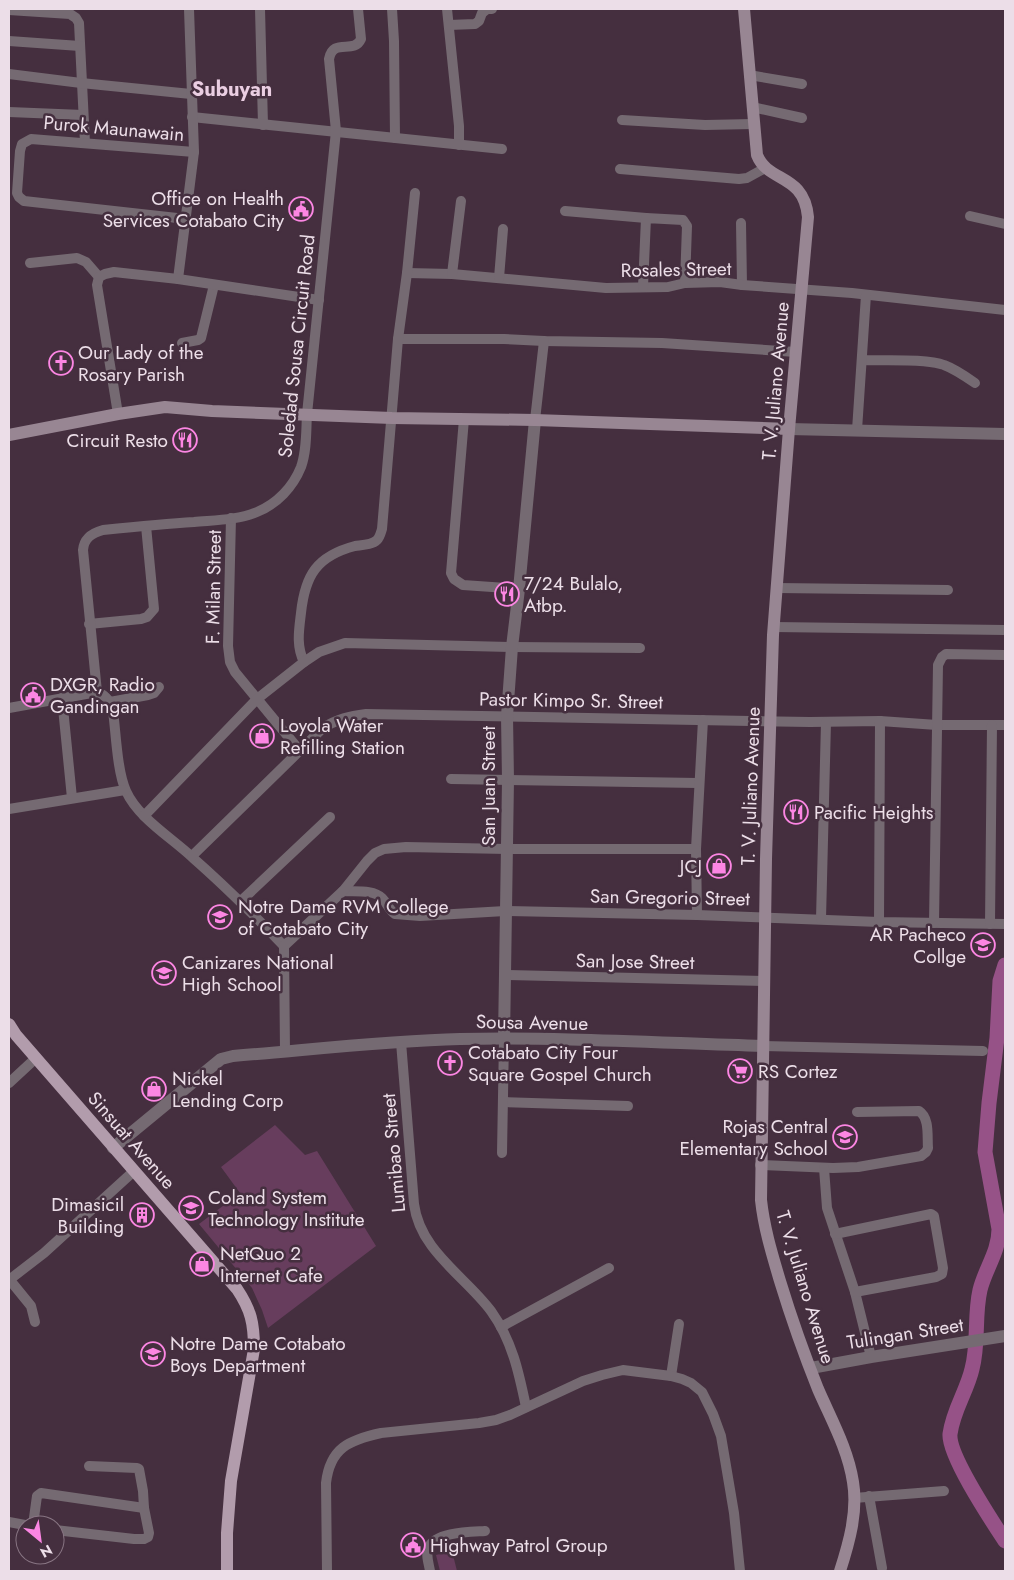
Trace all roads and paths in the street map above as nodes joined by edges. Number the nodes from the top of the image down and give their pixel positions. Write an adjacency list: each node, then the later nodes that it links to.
1 (189, 9): 17 (street)
2 (260, 9): 25 (street)
3 (358, 9): 26 (street, Soledad Sousa Circuit Road)
4 (392, 9): 27 (street)
5 (447, 9): 10 (street)
6 (492, 9): 10 (street)
7 (744, 9): 14 (main road)
8 (9, 10): 9 (street)
9 (22, 10): 12 (street)
10 (449, 25): 29 (street)
11 (9, 41): 12 (street)
12 (80, 46): 15 (street)
13 (9, 74): 15 (street)
14 (749, 75): 16 (street); 18 (main road)
15 (81, 83): 17 (street); 20 (street)
16 (802, 84)
17 (191, 94): 21 (street)
18 (752, 107): 22 (street); 24 (main road)
19 (9, 112): 20 (street)
20 (83, 115): 28 (street)
21 (192, 117): 25 (street); 31 (street)
22 (802, 118)
23 (622, 120): 24 (street)
24 (753, 124): 32 (main road)
25 (263, 125): 26 (street)
26 (336, 132): 27 (street); 55 (street, Soledad Sousa Circuit Road)
27 (395, 138): 29 (street)
28 (85, 143): 31 (street, Purok Maunawain); 39 (street, Purok Maunawain)
29 (458, 145): 30 (street)
30 (502, 150)
31 (194, 152): 39 (street)
32 (765, 168): 33 (street); 53 (main road, T. V. Juliano Avenue)
33 (620, 169)
34 (415, 193): 44 (street)
35 (461, 201): 45 (street)
36 (565, 211): 38 (street)
37 (970, 216): 41 (street)
38 (646, 218): 49 (street); 52 (street)
39 (186, 219): 48 (street)
40 (741, 223): 50 (street)
41 (1005, 224)
42 (504, 229): 47 (street)
43 (30, 263): 46 (street)
44 (407, 273): 45 (street, Rosales Street); 57 (street)
45 (452, 274): 47 (street, Rosales Street)
46 (99, 277): 48 (street); 63 (street)
47 (499, 278): 52 (street, Rosales Street)
48 (178, 279): 51 (street)
49 (685, 283): 50 (street, Rosales Street); 52 (street, Rosales Street)
50 (742, 285): 53 (street, Rosales Street)
51 (214, 286): 55 (street); 59 (street)
52 (643, 287)
53 (802, 289): 54 (street, Rosales Street); 60 (main road, T. V. Juliano Avenue)
54 (866, 294): 56 (street, Rosales Street); 61 (street)
55 (319, 300): 64 (street, Soledad Sousa Circuit Road)
56 (1005, 310)
57 (398, 339): 58 (street); 65 (street)
58 (544, 342): 60 (street); 67 (street)
59 (182, 343)
60 (796, 352): 68 (main road, T. V. Juliano Avenue)
61 (862, 360): 62 (street); 69 (street)
62 (975, 383)
63 (118, 414): 64 (main road); 71 (main road)
64 (307, 414): 65 (main road); 72 (street, Soledad Sousa Circuit Road)
65 (392, 418): 66 (main road); 83 (street)
66 (464, 419): 67 (main road); 75 (street)
67 (535, 420): 68 (main road); 75 (street, San Juan Street)
68 (789, 428): 69 (street); 74 (main road, T. V. Juliano Avenue)
69 (857, 430): 70 (street)
70 (1005, 434)
71 (9, 435)
72 (231, 518): 73 (street, Soledad Sousa Circuit Road); 87 (street, F. Milan Street)
73 (146, 526): 77 (street, Soledad Sousa Circuit Road); 77 (street)
74 (777, 588): 76 (street); 78 (main road, T. V. Juliano Avenue)
75 (519, 589): 80 (street, San Juan Street)
76 (948, 590)
77 (89, 624): 85 (street, Soledad Sousa Circuit Road)
78 (774, 626): 79 (street); 91 (main road, T. V. Juliano Avenue)
79 (1005, 630)
80 (512, 647): 81 (street); 83 (street); 89 (street, San Juan Street)
81 (640, 648)
82 (1005, 655): 94 (street)
83 (304, 662): 87 (street)
84 (159, 687): 85 (street)
85 (104, 696): 86 (street); 101 (street, Soledad Sousa Circuit Road)
86 (62, 698): 88 (street); 102 (street)
87 (258, 699): 97 (street, F. Milan Street); 104 (street)
88 (9, 708)
89 (507, 716): 90 (street, Pastor Kimpo Sr. Street); 97 (street, Pastor Kimpo Sr. Street); 99 (street, San Juan Street)
90 (703, 720): 91 (street, Pastor Kimpo Sr. Street); 100 (street)
91 (770, 721): 93 (street, Pastor Kimpo Sr. Street); 113 (main road, T. V. Juliano Avenue)
92 (880, 721): 93 (street, Pastor Kimpo Sr. Street); 94 (street, Pastor Kimpo Sr. Street); 115 (street)
93 (826, 722): 114 (street)
94 (937, 725): 95 (street, Pastor Kimpo Sr. Street); 116 (street)
95 (992, 725): 96 (street, Pastor Kimpo Sr. Street); 117 (street)
96 (1005, 725)
97 (300, 751): 108 (street, Pastor Kimpo Sr. Street)
98 (451, 779): 99 (street)
99 (508, 780): 100 (street); 106 (street, San Juan Street)
100 (698, 784): 107 (street)
101 (125, 790): 102 (street); 104 (street)
102 (72, 798): 103 (street)
103 (9, 809)
104 (144, 816): 108 (street)
105 (330, 817): 110 (street)
106 (507, 849): 107 (street); 109 (street); 111 (street, San Juan Street)
107 (696, 849): 112 (street)
108 (192, 856): 110 (street)
109 (343, 891): 111 (street, San Gregorio Street); 119 (street)
110 (241, 901): 119 (street)
111 (505, 911): 112 (street, San Gregorio Street); 120 (street, San Juan Street)
112 (697, 915): 113 (street, San Gregorio Street)
113 (766, 917): 114 (street, San Gregorio Street); 121 (main road, T. V. Juliano Avenue)
114 (820, 919): 115 (street, San Gregorio Street)
115 (879, 922): 116 (street, San Gregorio Street)
116 (934, 923): 117 (street, San Gregorio Street)
117 (990, 924): 118 (street, San Gregorio Street)
118 (1005, 924)
119 (284, 946): 127 (street)
120 (505, 975): 121 (street, San Jose Street); 123 (street, San Juan Street)
121 (764, 981): 125 (main road, T. V. Juliano Avenue)
122 (10, 1028): 128 (main road, Sinsuat Avenue)
123 (504, 1039): 124 (street, Sousa Avenue); 125 (street, Sousa Avenue); 130 (street, San Juan Street)
124 (401, 1042): 127 (street, Sousa Avenue); 144 (street, Lumibao Street)
125 (763, 1046): 126 (street, Sousa Avenue); 135 (main road, T. V. Juliano Avenue)
126 (983, 1051)
127 (286, 1052): 133 (street, Sousa Avenue)
128 (36, 1058): 129 (street); 133 (main road, Sinsuat Avenue)
129 (9, 1083)
130 (503, 1102): 131 (street); 134 (street, San Juan Street)
131 (628, 1106)
132 (857, 1112): 136 (street)
133 (113, 1148): 137 (main road, Sinsuat Avenue)
134 (502, 1153)
135 (760, 1165): 136 (street); 147 (main road, T. V. Juliano Avenue)
136 (824, 1168): 138 (street)
137 (134, 1171): 140 (street); 159 (main road, Sinsuat Avenue)
138 (835, 1234): 141 (street); 141 (street)
139 (609, 1268): 144 (street)
140 (9, 1279): 142 (street)
141 (855, 1292): 146 (street)
142 (36, 1322)
143 (679, 1324): 148 (street)
144 (501, 1327): 149 (street, Lumibao Street)
145 (1005, 1336): 146 (street, Tulingan Street)
146 (871, 1357): 147 (street, Tulingan Street)
147 (811, 1368): 153 (main road, T. V. Juliano Avenue)
148 (671, 1376): 149 (street); 162 (street)
149 (526, 1408): 160 (street)
150 (89, 1466): 154 (street)
151 (944, 1491): 152 (street)
152 (869, 1496): 153 (street); 158 (street)
153 (854, 1498): 163 (main road, T. V. Juliano Avenue)
154 (144, 1508): 155 (street); 156 (street)
155 (34, 1515)
156 (65, 1531)
157 (485, 1531): 161 (street)
158 (882, 1568)
159 (227, 1571)
160 (327, 1571)
161 (430, 1571)
162 (740, 1571)
163 (840, 1571)

